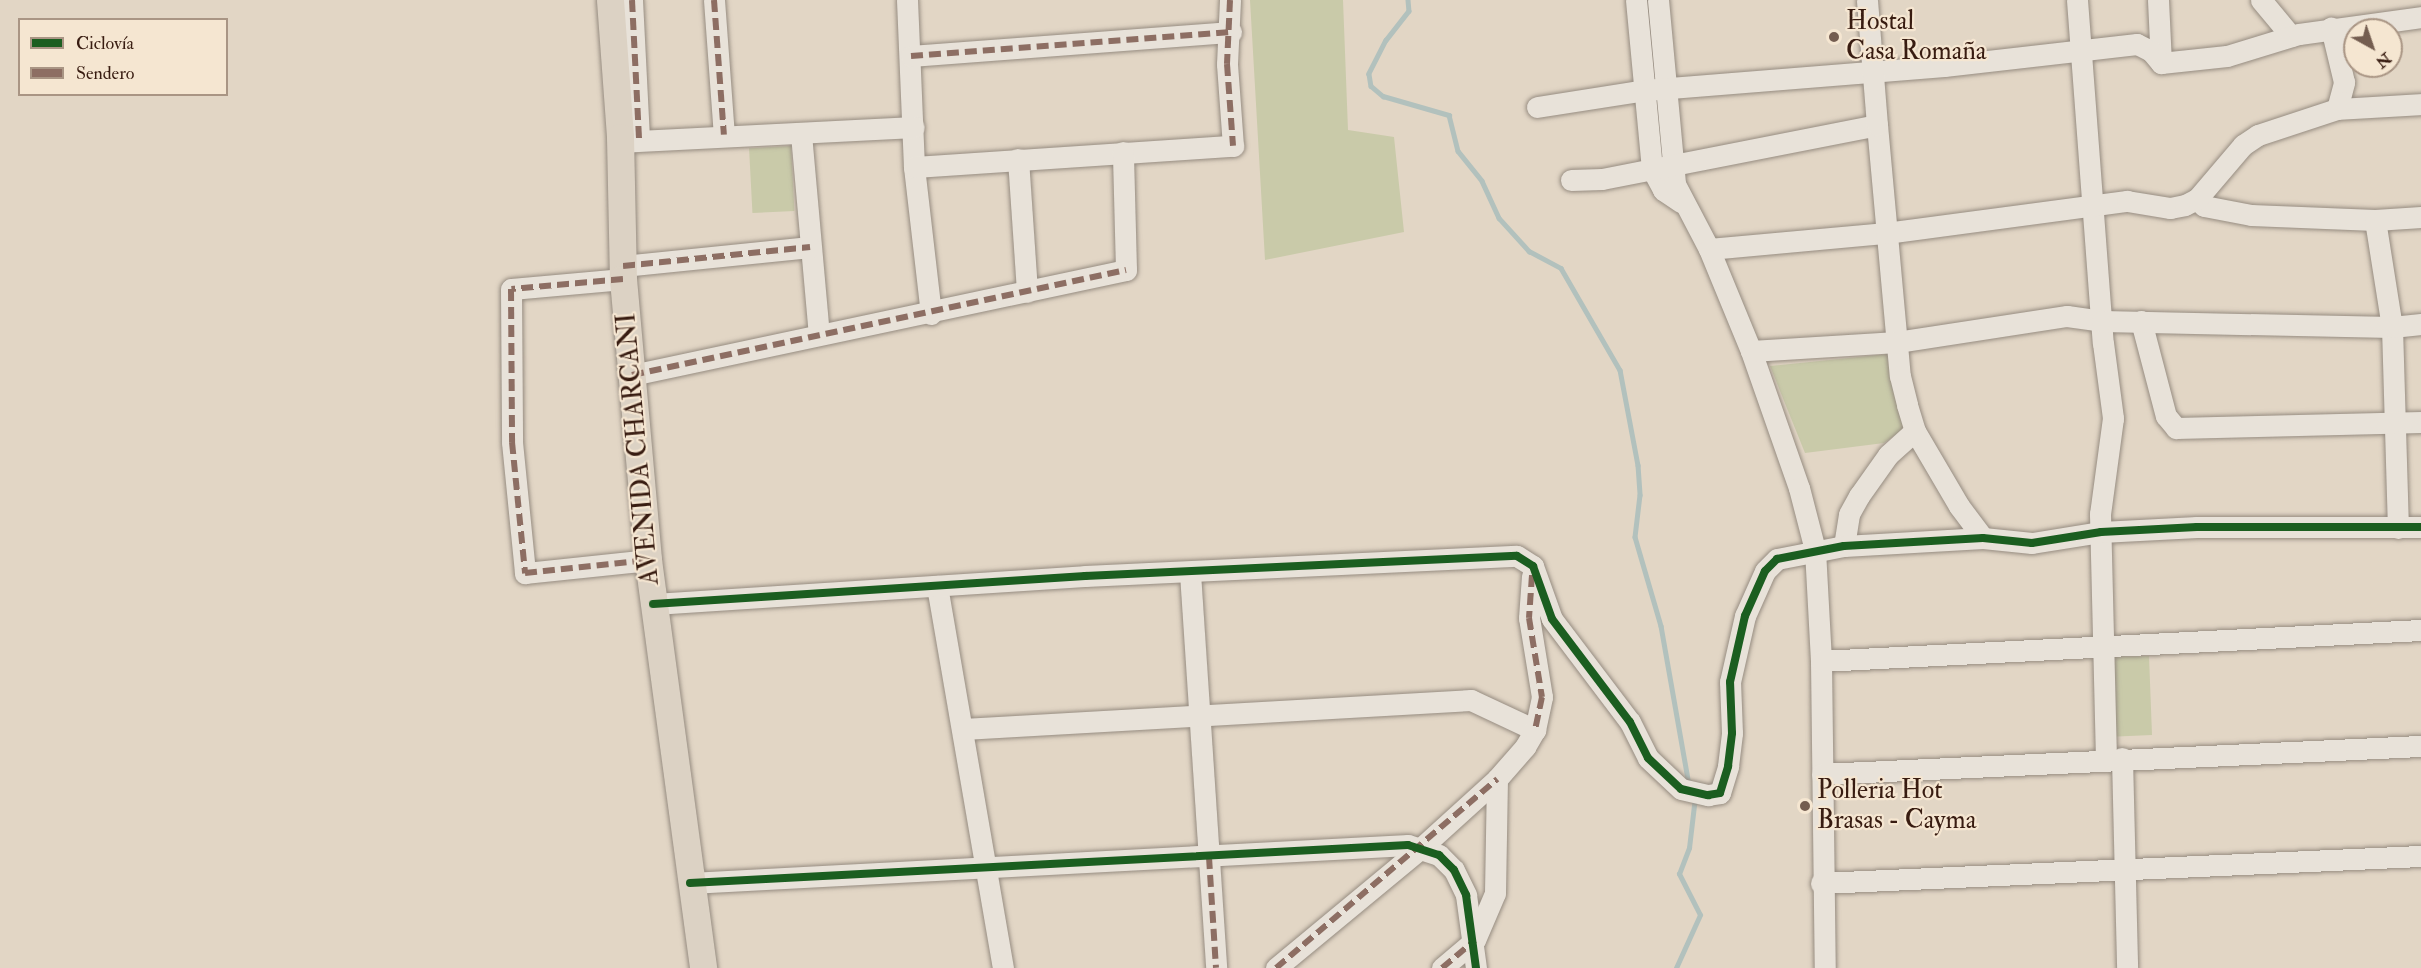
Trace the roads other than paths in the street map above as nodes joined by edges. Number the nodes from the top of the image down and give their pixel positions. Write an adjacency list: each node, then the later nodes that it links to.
1 (610, 0): 28 (main road, AVENIDA CHARCANI)
2 (632, 0): 28 (street)
3 (714, 0): 27 (street)
4 (908, 0): 17 (street)
5 (1230, 0): 14 (street)
6 (1636, 0): 20 (street)
7 (1658, 0): 20 (street)
8 (1868, 0): 19 (street)
9 (2077, 0): 16 (street)
10 (2158, 0): 18 (street)
11 (2261, 0): 15 (street)
12 (2421, 17): 13 (street)
13 (2331, 28): 15 (street); 23 (street)
14 (1231, 32): 17 (street); 29 (street)
15 (2291, 36): 18 (street)
16 (2081, 50): 18 (street); 19 (street); 35 (street)
17 (911, 56): 25 (street)
18 (2161, 63)
19 (1873, 69): 20 (street); 24 (street)
20 (1655, 90): 22 (street); 32 (street)
21 (2421, 104): 23 (street)
22 (1538, 107)
23 (2337, 109): 34 (street)
24 (1877, 125): 32 (street); 38 (street)
25 (914, 127): 26 (street); 31 (street)
26 (801, 134): 27 (street); 39 (street)
27 (724, 135): 28 (street)
28 (629, 141): 41 (main road, AVENIDA CHARCANI)
29 (1123, 152): 30 (street); 42 (street)
30 (1018, 159): 31 (street); 42 (street)
31 (914, 166): 43 (street)
32 (1662, 167): 33 (street); 40 (street)
33 (1571, 180)
34 (2197, 199): 35 (street); 37 (street)
35 (2095, 206): 38 (street); 44 (street)
36 (2421, 218): 37 (street)
37 (2375, 220): 47 (street)
38 (1886, 233): 40 (street); 49 (street)
39 (810, 247): 41 (street); 48 (street)
40 (1709, 249): 50 (street)
41 (623, 272): 51 (main road, AVENIDA CHARCANI); 61 (street)
42 (1027, 292): 43 (street)
43 (931, 314): 48 (street)
44 (2102, 321): 45 (street); 49 (street); 57 (street)
45 (2141, 321): 47 (street); 53 (street)
46 (2421, 324): 47 (street)
47 (2392, 327): 53 (street)
48 (819, 334): 51 (street)
49 (1897, 342): 50 (street); 54 (street)
50 (1750, 351): 60 (street)
51 (632, 375): 61 (main road, AVENIDA CHARCANI)
52 (2421, 422): 53 (street)
53 (2397, 423): 56 (street)
54 (1915, 431): 58 (street); 59 (street)
55 (2421, 527): 56 (street)
56 (2398, 528): 57 (street)
57 (2101, 532): 58 (street); 67 (street)
58 (1983, 538): 59 (street)
59 (1844, 546): 60 (street)
60 (1815, 550): 62 (street); 68 (street)
61 (648, 560): 65 (main road, AVENIDA CHARCANI)
62 (1533, 566): 63 (street); 71 (street)
63 (1190, 573): 64 (street); 69 (street)
64 (937, 586): 65 (street); 70 (street)
65 (653, 604): 81 (main road, AVENIDA CHARCANI)
66 (2421, 630): 67 (street)
67 (2104, 647): 68 (street); 73 (street)
68 (1821, 661): 74 (street)
69 (1200, 715): 70 (street); 71 (street); 78 (street)
70 (963, 729): 79 (street)
71 (1535, 729): 75 (street)
72 (2421, 746): 73 (street)
73 (2114, 758): 74 (street); 80 (street)
74 (1822, 774): 82 (street)
75 (1497, 779): 76 (street); 83 (street)
76 (1421, 848): 78 (street); 83 (street); 87 (street)
77 (2421, 856): 80 (street)
78 (1209, 857): 79 (street); 86 (street)
79 (988, 867): 81 (street); 85 (street)
80 (2122, 869): 82 (street); 91 (street)
81 (690, 883): 84 (main road, AVENIDA CHARCANI)
82 (1821, 883): 90 (street)
83 (1475, 940): 88 (street); 89 (street)
84 (704, 968)
85 (1003, 968)
86 (1216, 968)
87 (1276, 968)
88 (1442, 968)
89 (1476, 968)
90 (1826, 968)
91 (2127, 968)

